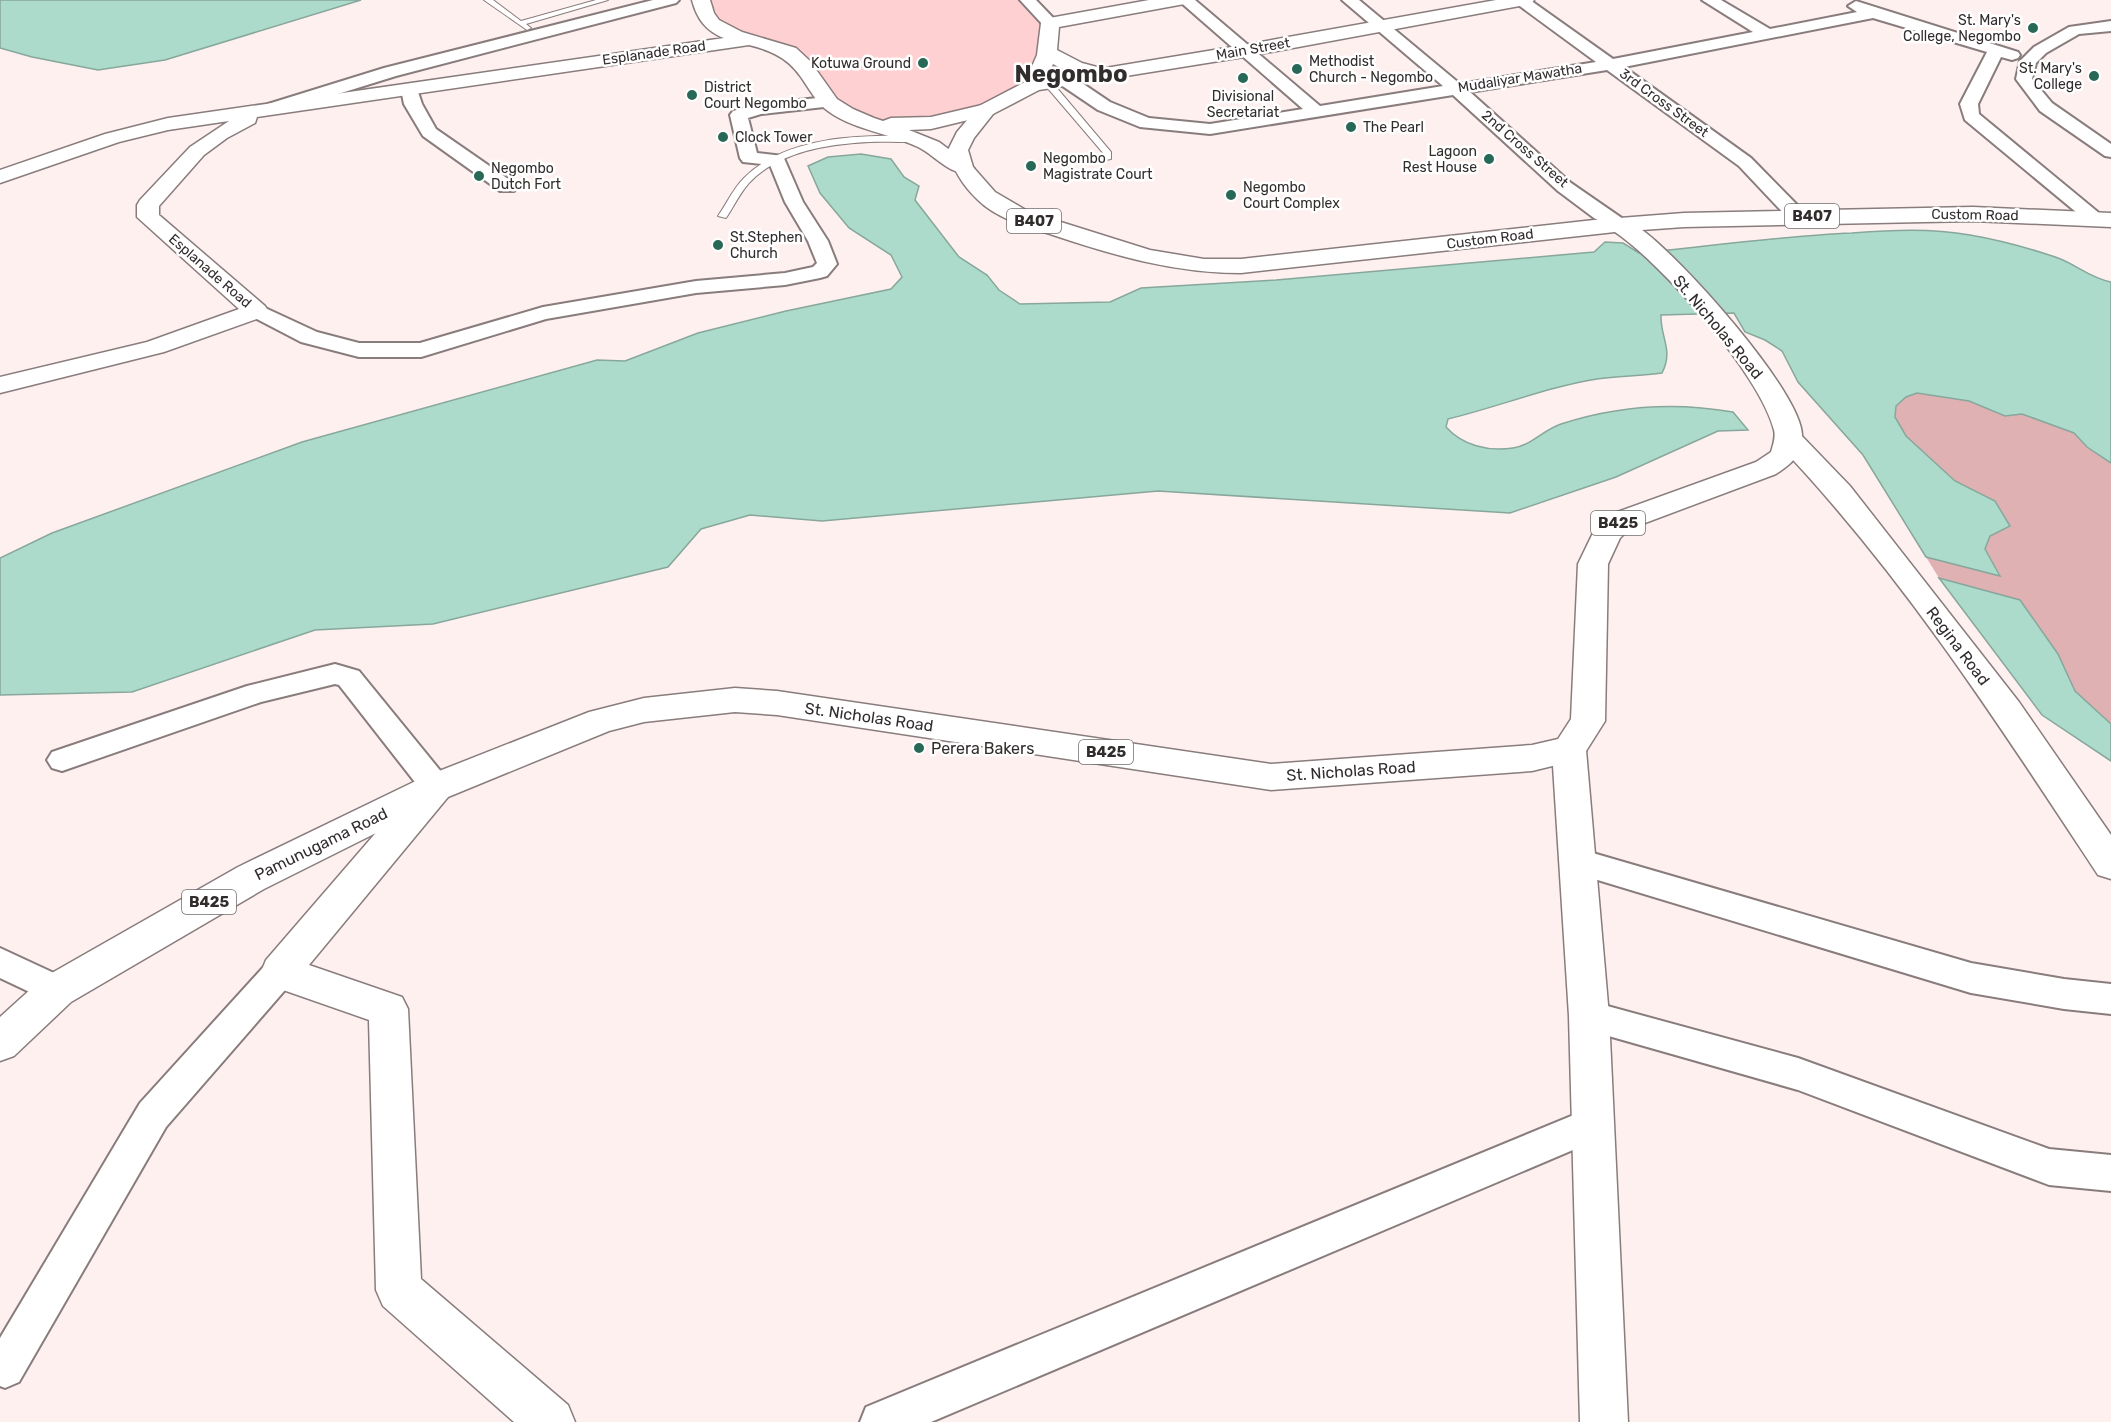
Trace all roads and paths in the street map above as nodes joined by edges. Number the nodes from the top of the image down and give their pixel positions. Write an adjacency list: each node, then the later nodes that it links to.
1 (488, 0): 14 (lane)
2 (604, 0): 14 (lane)
3 (671, 0): 12 (street)
4 (700, 0): 20 (street)
5 (1028, 0): 15 (street)
6 (1179, 0): 15 (street)
7 (1186, 0): 22 (street)
8 (1350, 0): 16 (street, 2nd Cross Street)
9 (1524, 0): 16 (street, Main Street); 25 (street, 3rd Cross Street)
10 (1710, 0): 18 (street)
11 (1843, 0): 13 (street)
12 (643, 3): 19 (street)
13 (1874, 13): 18 (street, Mudaliyar Mawatha); 21 (street)
14 (521, 23): 19 (lane)
15 (1050, 23): 23 (street)
16 (1381, 24): 22 (street, Main Street); 28 (street, 2nd Cross Street)
17 (2111, 26): 24 (street)
18 (1768, 34): 25 (street, Mudaliyar Mawatha)
19 (536, 35): 31 (street)
20 (748, 40): 29 (street, Esplanade Road); 30 (street)
21 (1996, 50): 24 (street); 44 (street)
22 (1244, 51): 26 (street, Main Street); 33 (street)
23 (1048, 52): 26 (street); 27 (street)
24 (2028, 61): 36 (street)
25 (1612, 64): 28 (street, Mudaliyar Mawatha); 43 (street, 3rd Cross Street)
26 (1106, 75): 27 (street, Main Street)
27 (1050, 83): 32 (street, Main Street); 33 (street, Mudaliyar Mawatha); 38 (lane)
28 (1456, 88): 33 (street, Mudaliyar Mawatha); 45 (street, 2nd Cross Street)
29 (409, 90): 31 (street, Esplanade Road); 41 (street)
30 (827, 102): 34 (street, Custom Road); 37 (street)
31 (274, 108): 40 (street, Esplanade Road); 46 (street, Esplanade Road)
32 (986, 110): 34 (street); 39 (street)
33 (1316, 111)
34 (868, 123): 35 (street, Custom Road)
35 (919, 140): 37 (lane); 39 (street, Custom Road)
36 (2109, 149)
37 (777, 160): 42 (lane); 46 (street)
38 (1093, 161)
39 (963, 168): 45 (street, Custom Road / B407)
40 (0, 177)
41 (507, 187)
42 (723, 216)
43 (1797, 216): 44 (street, Custom Road / B407); 45 (street, Custom Road / B407)
44 (2103, 219)
45 (1619, 225): 48 (street, St. Nicholas Road)
46 (256, 311): 47 (street, Esplanade Road)
47 (1, 387)
48 (1789, 439): 49 (street, B425); 53 (street, Regina Road)
49 (1569, 750): 51 (street, St. Nicholas Road / B425); 52 (street)
50 (62, 760): 51 (street)
51 (436, 787): 55 (street); 56 (street, Pamunugama Road / B425)
52 (1579, 862): 57 (street); 58 (street)
53 (2111, 864)
54 (0, 962): 56 (street)
55 (280, 972): 62 (street); 63 (street)
56 (57, 990): 59 (street, Pamunugama Road / B425)
57 (2111, 999)
58 (1589, 1016): 60 (street); 61 (street)
59 (0, 1043)
60 (1593, 1124): 64 (street); 65 (street)
61 (2111, 1173)
62 (5, 1368)
63 (551, 1422)
64 (881, 1422)
65 (1604, 1422)

